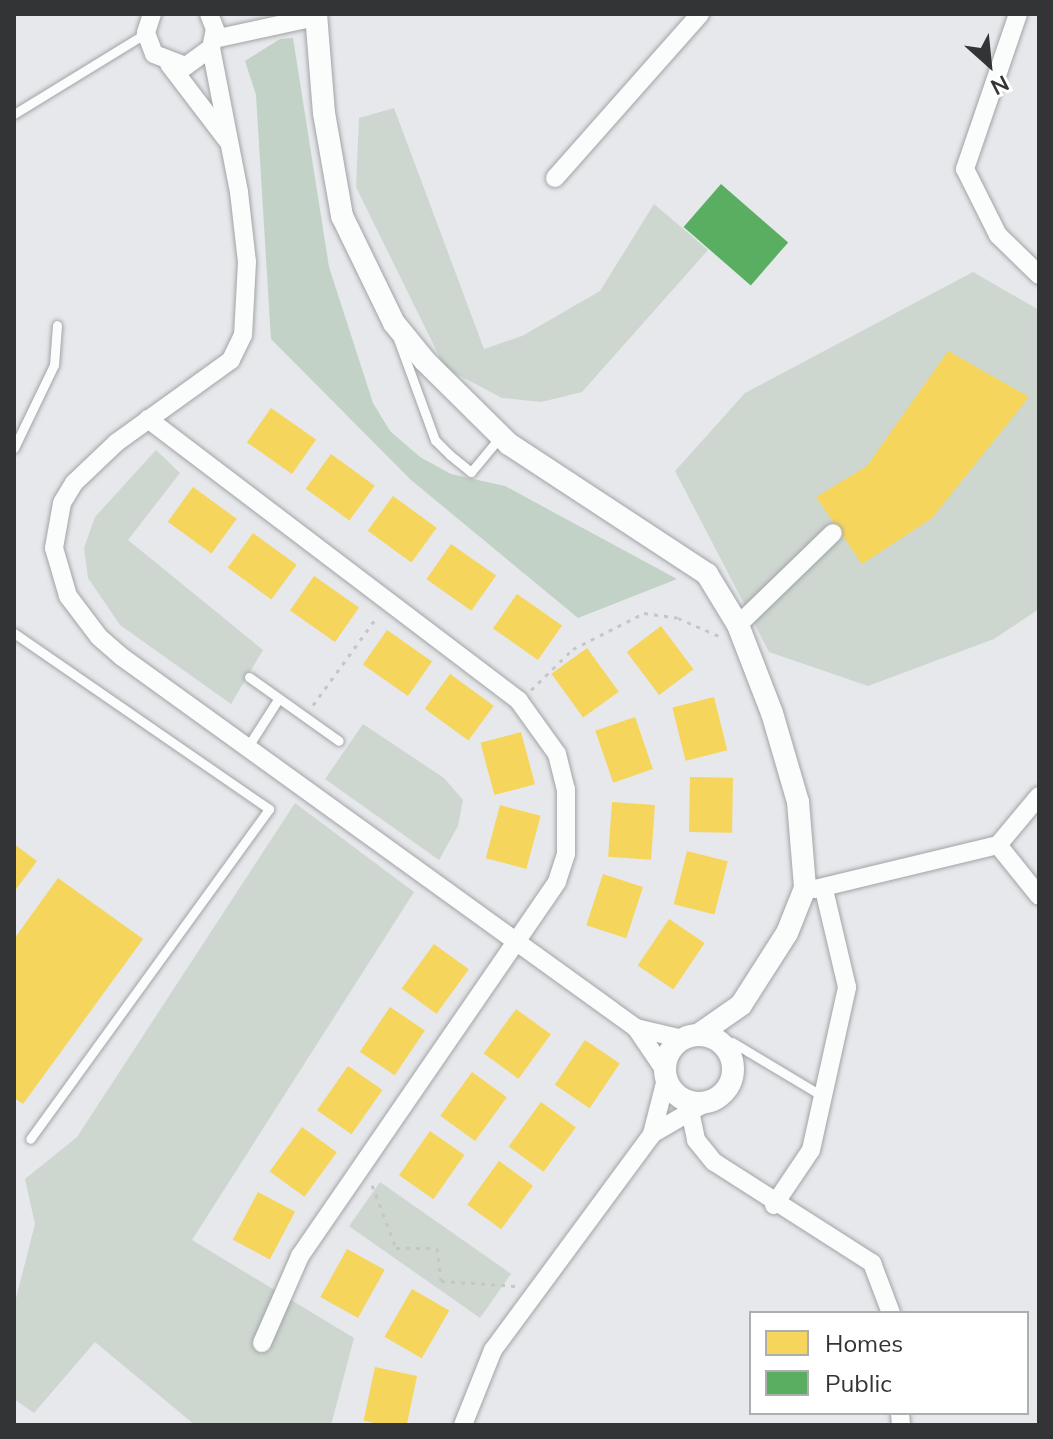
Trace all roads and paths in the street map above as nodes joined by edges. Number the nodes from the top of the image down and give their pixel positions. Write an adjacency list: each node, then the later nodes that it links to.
1 (152, 14): 6 (street)
2 (209, 14): 7 (street)
3 (700, 14): 11 (street)
4 (1018, 14): 12 (street)
5 (316, 16): 7 (street); 13 (street)
6 (146, 33): 8 (street); 9 (lane)
7 (212, 44): 8 (street); 10 (street)
8 (169, 64): 10 (street)
9 (14, 114)
10 (228, 142): 15 (street)
11 (555, 178)
12 (1039, 275)
13 (387, 310): 16 (street); 16 (lane)
14 (57, 325): 17 (lane)
15 (148, 419): 19 (street); 27 (street)
16 (501, 436): 20 (street)
17 (14, 448)
18 (833, 533): 20 (street)
19 (388, 600): 24 (street); 25 (path)
20 (731, 632): 24 (path); 30 (street)
21 (14, 633): 41 (lane)
22 (249, 677): 23 (lane)
23 (279, 698): 25 (lane); 27 (lane)
24 (519, 701): 32 (street)
25 (305, 716): 26 (lane)
26 (339, 741)
27 (247, 748): 32 (street)
28 (1039, 796): 29 (street)
29 (998, 845): 30 (street); 31 (street)
30 (815, 889): 33 (street); 38 (street)
31 (1039, 896)
32 (519, 944): 34 (street); 42 (street)
33 (741, 1005): 35 (street); 36 (street)
34 (636, 1028): 35 (street); 37 (street)
35 (690, 1037): 36 (street); 37 (street)
36 (732, 1050): 38 (lane); 39 (street)
37 (665, 1074): 39 (street); 40 (street)
38 (824, 1097): 43 (street)
39 (699, 1106): 40 (street); 43 (street)
40 (652, 1134): 44 (street)
41 (30, 1139)
42 (363, 1162): 44 (path); 46 (street)
43 (774, 1205): 45 (street)
44 (539, 1287): 47 (street)
45 (890, 1311)
46 (262, 1343)
47 (463, 1425)

